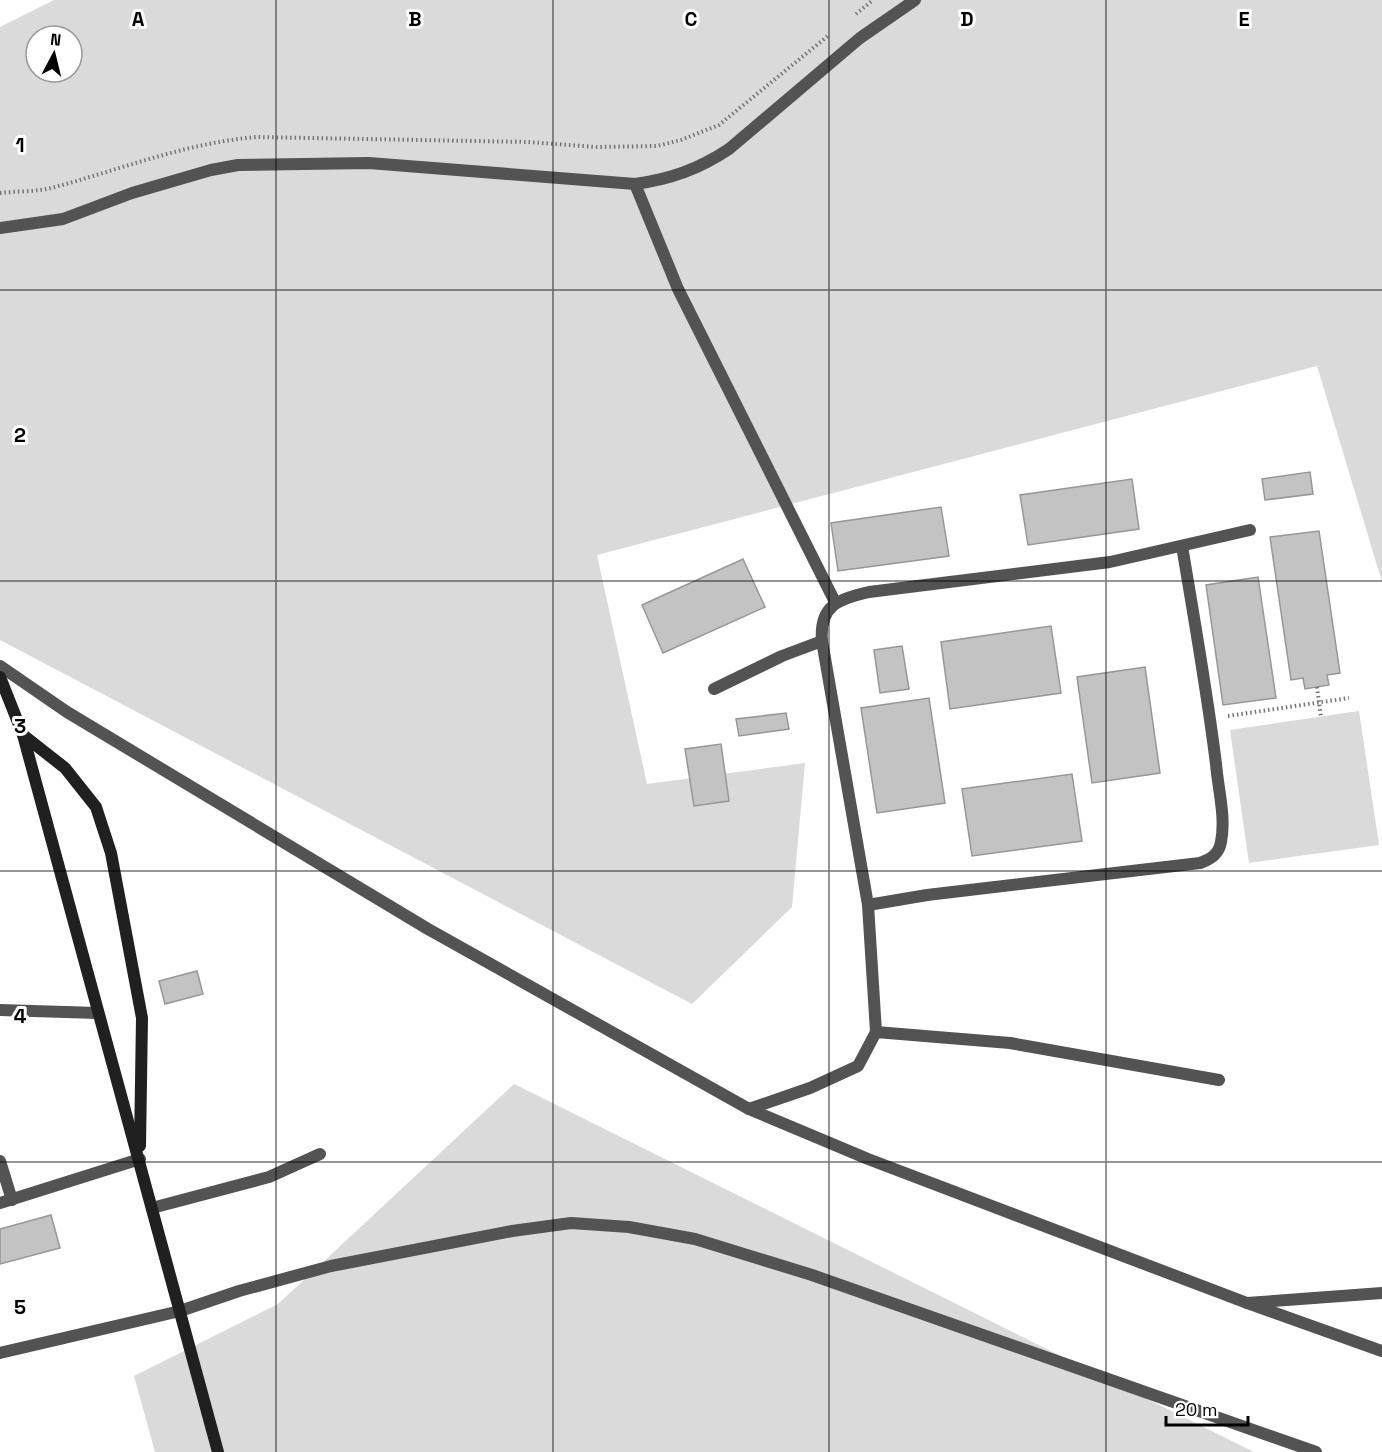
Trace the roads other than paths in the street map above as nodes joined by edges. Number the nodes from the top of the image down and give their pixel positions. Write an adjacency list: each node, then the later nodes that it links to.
1 (915, 0): 2 (street)
2 (635, 184): 3 (street); 6 (street)
3 (0, 228)
4 (1250, 530): 5 (street)
5 (1182, 546): 6 (street); 12 (street)
6 (835, 602): 7 (street)
7 (822, 641): 10 (street); 12 (street)
8 (0, 666): 17 (street)
9 (0, 677): 11 (street)
10 (714, 689)
11 (23, 735): 14 (street); 19 (street)
12 (868, 905): 15 (street)
13 (0, 1010): 14 (street)
14 (98, 1013): 19 (street)
15 (876, 1032): 16 (street); 17 (street)
16 (1219, 1080)
17 (749, 1109): 24 (street)
18 (320, 1154): 22 (street)
19 (140, 1159): 21 (street); 22 (street)
20 (0, 1161): 21 (street)
21 (6, 1201)
22 (152, 1208): 25 (street)
23 (1382, 1293): 24 (street)
24 (1247, 1303): 26 (street)
25 (180, 1311): 27 (street); 28 (street); 29 (street)
26 (1382, 1350)
27 (0, 1353)
28 (218, 1452)
29 (1316, 1452)

